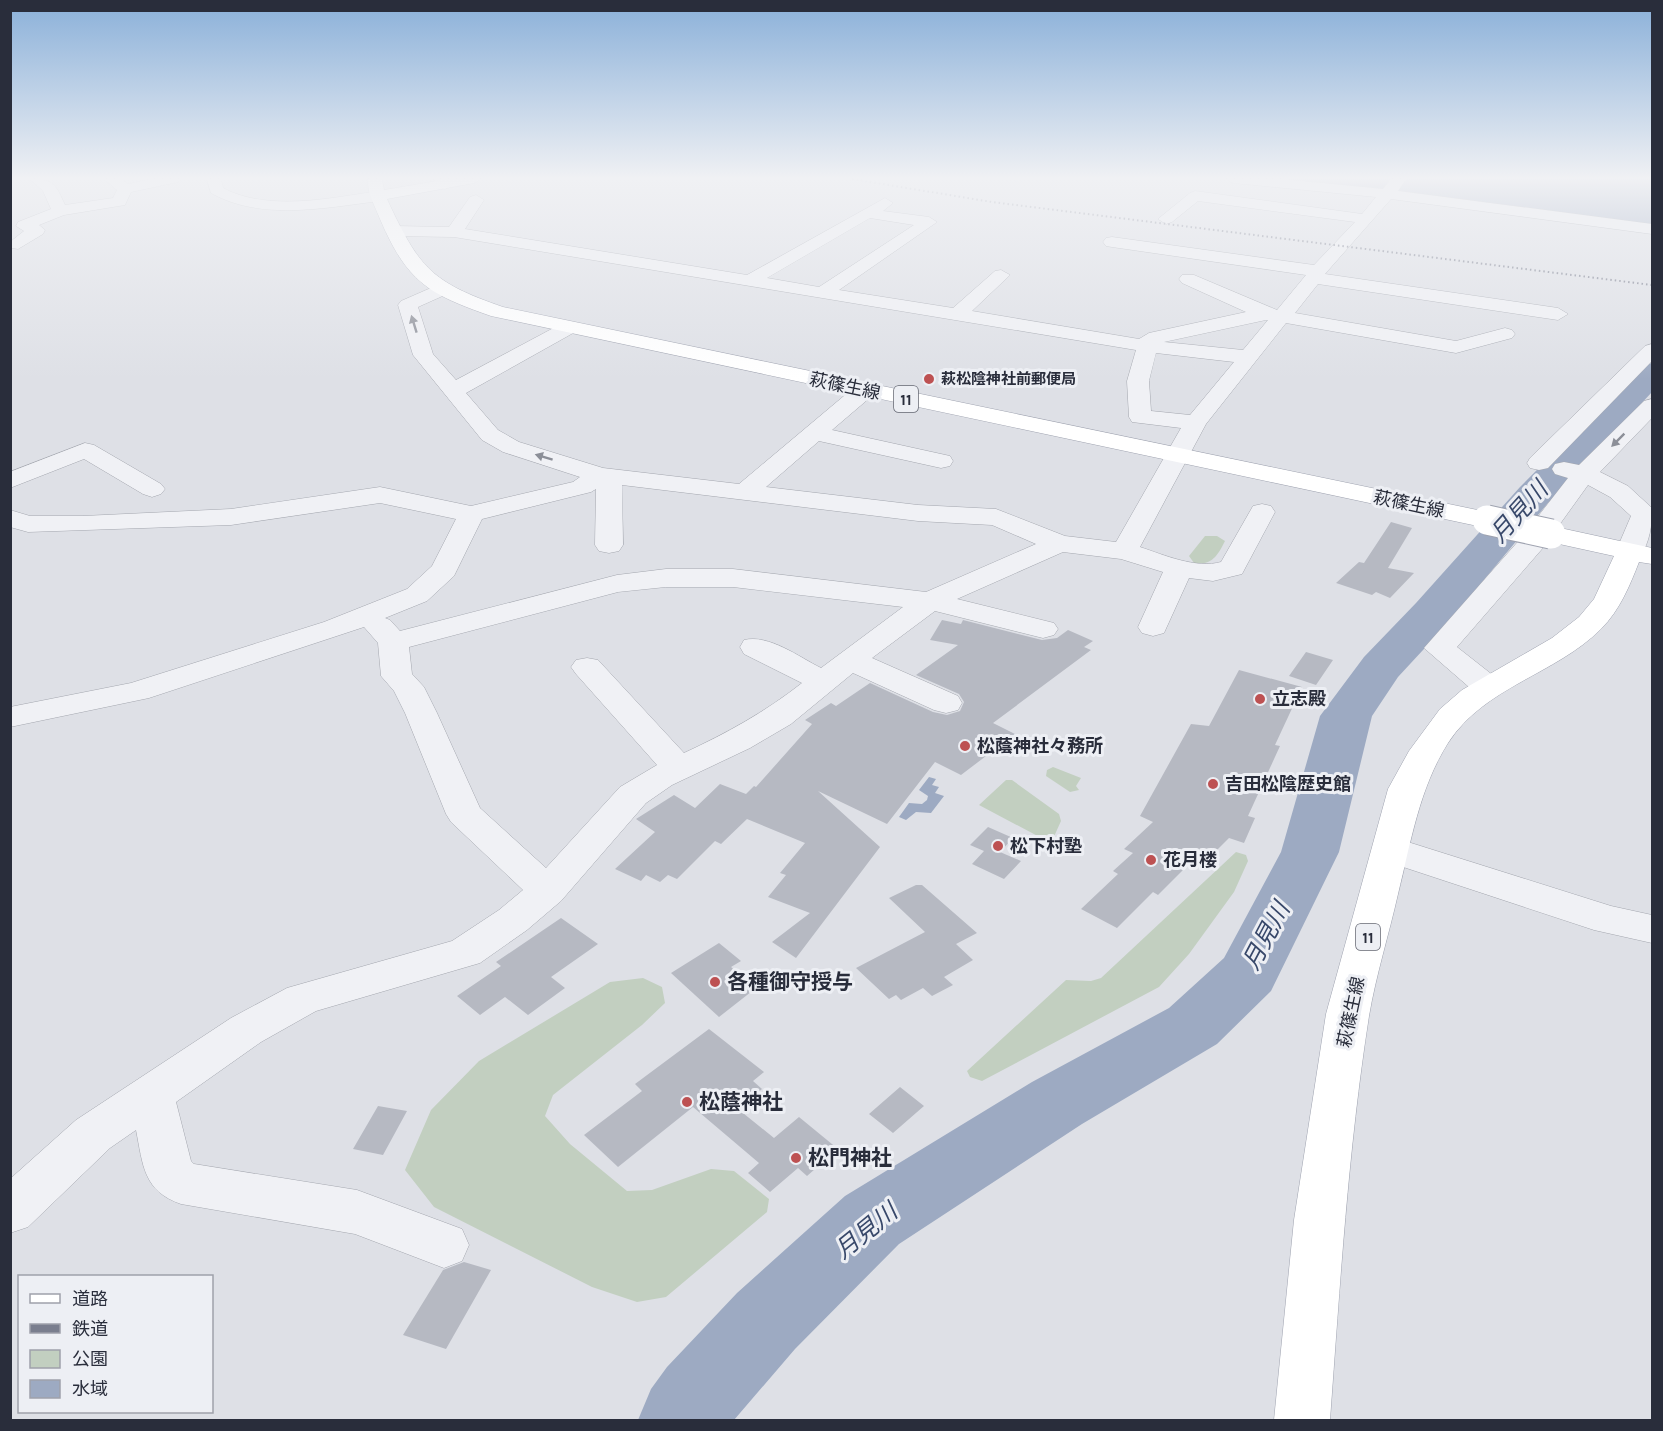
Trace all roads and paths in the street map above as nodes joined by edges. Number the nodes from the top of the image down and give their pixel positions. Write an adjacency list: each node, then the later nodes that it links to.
1 (399, 246): 11 (main road, 萩篠生線 / 11)
2 (537, 246): 10 (street)
3 (810, 246): 10 (street)
4 (893, 246): 12 (street)
5 (1136, 246): 7 (street)
6 (1339, 246): 7 (street)
7 (1316, 274): 13 (street); 15 (street)
8 (1001, 275): 16 (street)
9 (1188, 279): 17 (street)
10 (749, 281): 12 (street)
11 (440, 290): 18 (main road, 萩篠生線 / 11); 24 (street, one-way to 11)
12 (822, 293): 16 (street)
13 (1301, 293): 14 (street); 17 (street)
14 (1400, 308)
15 (1558, 314)
16 (957, 315): 20 (street)
17 (1273, 316): 19 (street); 20 (street); 22 (street)
18 (568, 328): 23 (main road, 萩篠生線 / 11); 24 (street)
19 (1506, 334)
20 (1146, 346): 22 (street); 26 (street)
21 (1653, 350): 30 (street)
22 (1247, 357): 26 (street)
23 (865, 390): 27 (street); 28 (main road, 萩篠生線 / 11)
24 (453, 391): 31 (street, one-way to 24)
25 (1653, 406): 30 (street, one-way to 30)
26 (1196, 422): 28 (street)
27 (813, 433): 29 (street); 34 (street)
28 (1175, 455): 40 (street); 41 (main road, 萩篠生線 / 11, bridge)
29 (942, 460)
30 (1584, 474): 41 (street); 51 (street)
31 (604, 475): 34 (street); 36 (street); 39 (street)
32 (10, 481): 33 (street)
33 (152, 489)
34 (747, 490): 38 (street)
35 (1262, 512): 42 (street)
36 (471, 514): 37 (street); 44 (street)
37 (10, 518)
38 (1060, 544): 40 (street); 43 (street)
39 (609, 545)
40 (1124, 551): 42 (street)
41 (1641, 554): 51 (main road, 萩篠生線 / 11)
42 (1179, 568): 45 (street)
43 (930, 600): 44 (street); 46 (street); 48 (street)
44 (389, 620): 53 (street); 56 (street)
45 (1154, 627)
46 (1043, 629)
47 (755, 647): 50 (street)
48 (850, 660): 50 (street); 52 (street)
49 (587, 667): 54 (street)
50 (824, 681): 54 (street)
51 (1488, 687): 55 (main road, 萩篠生線 / 11)
52 (946, 703)
53 (10, 717)
54 (679, 768): 56 (street)
55 (1392, 850): 57 (street); 61 (main road, 萩篠生線 / 11)
56 (547, 891): 58 (street)
57 (1653, 929)
58 (151, 1094): 59 (street); 60 (street)
59 (10, 1211)
60 (444, 1245)
61 (1302, 1420)

